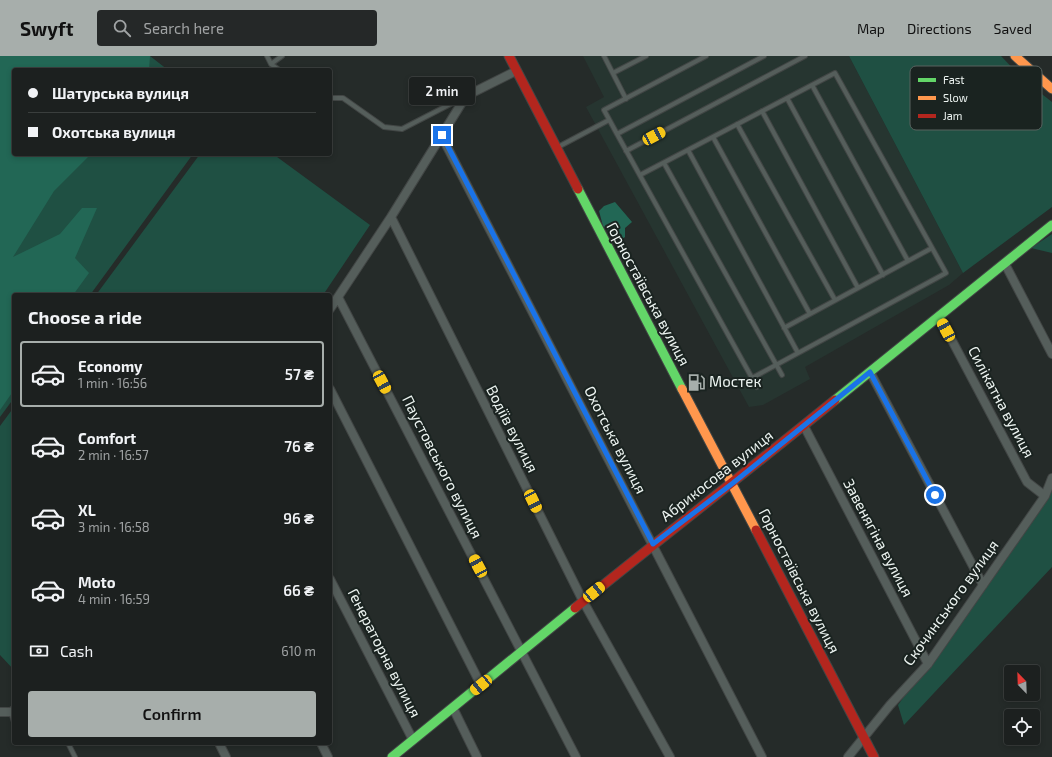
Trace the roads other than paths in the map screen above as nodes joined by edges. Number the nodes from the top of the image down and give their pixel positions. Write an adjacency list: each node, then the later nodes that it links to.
1 (267, 56): 10 (lane)
2 (282, 56): 10 (lane)
3 (509, 56): 13 (street, Горностаївська вулиця)
4 (604, 56): 14 (lane)
5 (646, 56): 14 (lane)
6 (706, 56): 21 (lane)
7 (764, 56): 25 (lane)
8 (805, 56): 30 (lane)
9 (1014, 56): 11 (street)
10 (271, 64): 12 (lane)
11 (1025, 66)
12 (276, 68)
13 (516, 71): 18 (street); 28 (street, Горностаївська вулиця)
14 (613, 73): 21 (lane)
15 (1042, 81): 17 (street)
16 (812, 85): 20 (lane); 35 (lane); 36 (lane)
17 (1052, 90)
18 (466, 96): 19 (lane); 26 (street)
19 (332, 98)
20 (787, 98): 22 (lane); 38 (lane)
21 (626, 99): 23 (lane)
22 (762, 111): 24 (lane); 39 (lane)
23 (609, 120): 25 (lane); 28 (lane)
24 (737, 124): 27 (lane); 41 (lane)
25 (617, 134): 30 (lane)
26 (442, 135): 33 (street); 58 (street, Охотська вулиця)
27 (713, 137): 29 (lane); 43 (lane)
28 (556, 148): 56 (street, Горностаївська вулиця)
29 (688, 150): 31 (lane); 45 (lane)
30 (626, 151): 32 (lane)
31 (664, 163): 32 (lane); 48 (lane)
32 (640, 175): 51 (lane)
33 (391, 217): 40 (street); 61 (street, Водіїв вулиця)
34 (1052, 225): 37 (street, Абрикосова вулиця)
35 (932, 248): 36 (lane); 46 (lane)
36 (908, 261): 38 (lane)
37 (1005, 264): 44 (street, Абрикосова вулиця); 47 (street)
38 (883, 275): 39 (lane)
39 (858, 288): 41 (lane)
40 (338, 297): 42 (street); 62 (street, Паустовського вулиця)
41 (835, 300): 43 (lane)
42 (332, 306)
43 (810, 314): 45 (lane)
44 (939, 316): 49 (street, Абрикосова вулиця); 57 (street, Силікатна вулиця)
45 (784, 328): 46 (lane)
46 (798, 353): 48 (lane)
47 (1052, 354)
48 (776, 365): 50 (lane); 51 (lane)
49 (870, 372): 54 (street, Абрикосова вулиця); 60 (street)
50 (782, 375)
51 (752, 378): 52 (lane)
52 (757, 387)
53 (332, 393): 64 (street)
54 (804, 426): 56 (street, Абрикосова вулиця); 63 (street, Завенягіна вулиця)
55 (1052, 478): 57 (street, Скочинського вулиця)
56 (733, 483): 58 (street, Абрикосова вулиця); 68 (street, Горностаївська вулиця)
57 (1045, 496): 60 (street, Скочинського вулиця)
58 (653, 544): 61 (street, Абрикосова вулиця); 80 (street, Охотська вулиця)
59 (332, 583): 69 (street, Генераторна вулиця)
60 (983, 585): 63 (street, Скочинського вулиця)
61 (583, 601): 62 (street, Абрикосова вулиця); 79 (street, Водіїв вулиця)
62 (522, 651): 64 (street, Абрикосова вулиця); 78 (street, Паустовського вулиця)
63 (928, 664): 68 (street, Скочинського вулиця)
64 (481, 685): 65 (street, Абрикосова вулиця)
65 (452, 708): 69 (street, Абрикосова вулиця); 77 (street)
66 (12, 711): 67 (street)
67 (0, 712)
68 (864, 738): 81 (street, Скочинського вулиця); 82 (street, Горностаївська вулиця)
69 (414, 740): 76 (street, Абрикосова вулиця)
70 (69, 745): 73 (lane)
71 (220, 745): 74 (street)
72 (322, 745): 75 (street)
73 (75, 757)
74 (226, 757)
75 (328, 757)
76 (392, 757)
77 (477, 757)
78 (576, 757)
79 (670, 757)
80 (762, 757)
81 (848, 757)
82 (874, 757)

